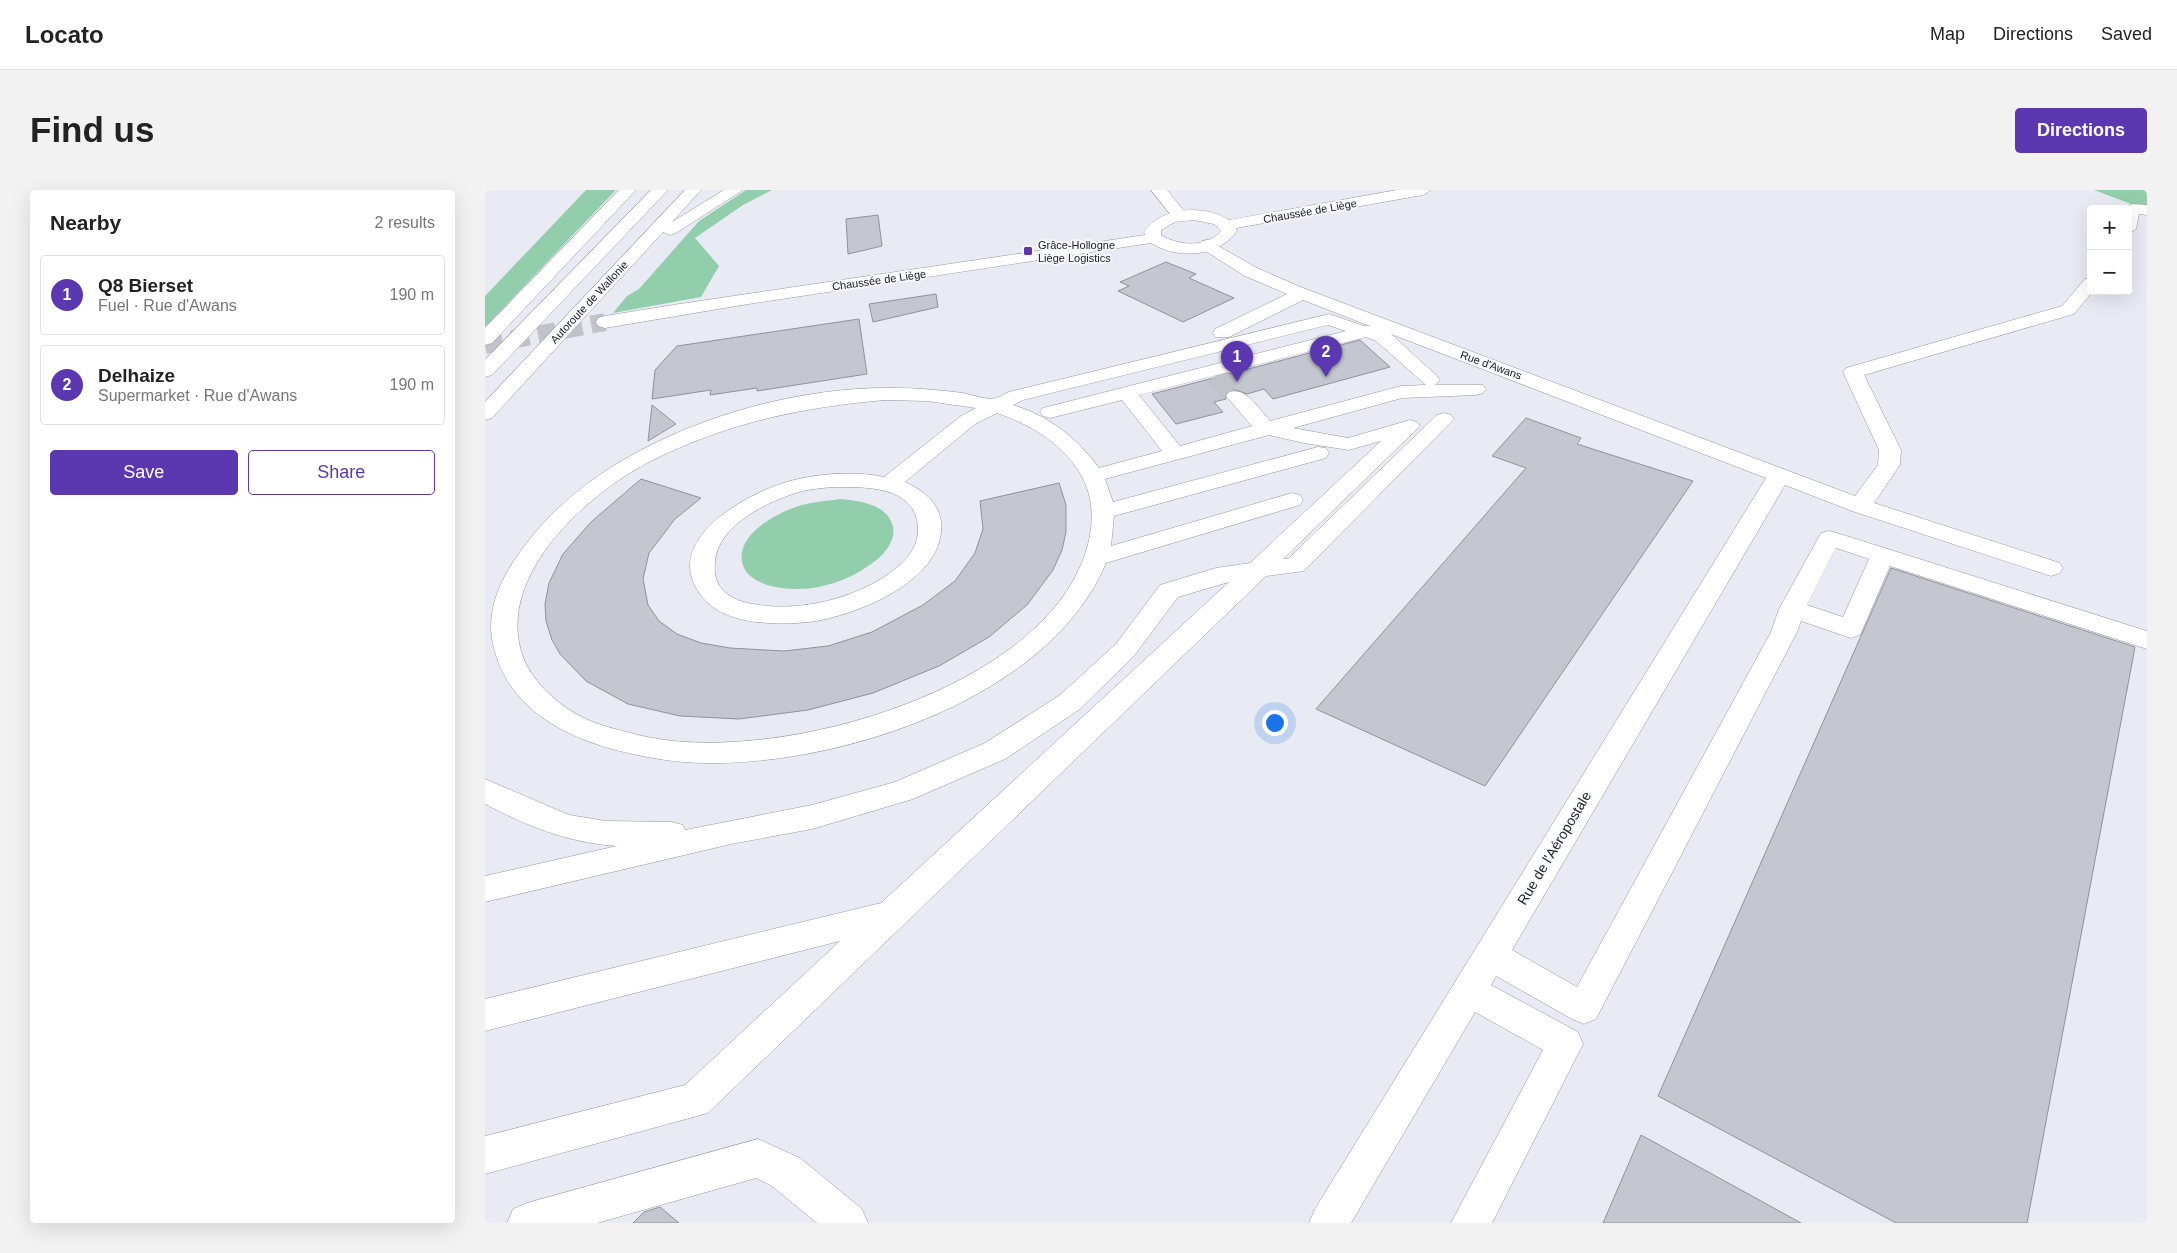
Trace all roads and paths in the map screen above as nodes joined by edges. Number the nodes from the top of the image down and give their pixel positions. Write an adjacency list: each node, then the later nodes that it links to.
1 (628, 190): 24 (main road)
2 (660, 190): 27 (main road, Autoroute de Wallonie)
3 (693, 190): 8 (main road, Autoroute de Wallonie)
4 (706, 190): 8 (main road)
5 (735, 190): 17 (main road)
6 (1159, 190): 11 (main road)
7 (1423, 190): 12 (main road, Chaussée de Liège)
8 (681, 204): 17 (main road, Autoroute de Wallonie)
9 (2132, 208): 10 (main road)
10 (2147, 210)
11 (1180, 216): 12 (main road); 15 (main road)
12 (1227, 225): 16 (main road)
13 (2132, 229): 14 (main road)
14 (2147, 232)
15 (1154, 238): 16 (main road); 22 (main road, Chaussée de Liège)
16 (1208, 245): 19 (main road, Rue d'Awans)
17 (642, 246): 35 (main road, Autoroute de Wallonie)
18 (2087, 288): 46 (main road)
19 (1302, 294): 20 (main road); 26 (main road, Rue d'Awans)
20 (1284, 303): 21 (main road); 25 (main road)
21 (1329, 319): 23 (main road); 25 (main road)
22 (605, 322)
23 (1367, 331): 28 (main road); 29 (main road)
24 (485, 339)
25 (1204, 350): 28 (main road); 33 (main road)
26 (1499, 368): 30 (main road); 42 (main road, Rue d'Awans)
27 (485, 371)
28 (1215, 373): 31 (main road)
29 (1430, 380)
30 (1476, 389): 36 (main road); 38 (main road)
31 (1126, 392): 34 (main road); 40 (main road)
32 (1236, 396): 38 (main road)
33 (995, 406): 43 (main road); 44 (main road); 49 (main road)
34 (1050, 412)
35 (485, 414)
36 (1444, 420): 37 (main road); 51 (main road)
37 (1410, 426): 39 (main road); 51 (main road)
38 (1265, 428): 39 (main road); 40 (main road)
39 (1386, 433): 51 (main road)
40 (1175, 453): 43 (main road)
41 (1318, 453): 47 (main road)
42 (1780, 474): 46 (main road, Rue d'Awans); 58 (main road, Rue de l'Aéropostale)
43 (1093, 476): 47 (main road)
44 (889, 484): 44 (main road)
45 (1292, 500): 49 (main road)
46 (1861, 506): 50 (main road, Rue d'Awans)
47 (1104, 512): 49 (main road)
48 (1883, 555): 52 (main road); 52 (main road); 53 (main road)
49 (1097, 558)
50 (2051, 568)
51 (1250, 570): 55 (main road); 57 (main road)
52 (1792, 609): 58 (main road)
53 (2147, 640)
54 (485, 790): 55 (main road)
55 (731, 832): 56 (main road)
56 (485, 889)
57 (887, 916): 60 (main road); 61 (main road)
58 (1490, 955): 59 (main road, Rue de l'Aéropostale)
59 (1469, 991): 64 (main road, Rue de l'Aéropostale); 65 (main road)
60 (485, 1015)
61 (485, 1155)
62 (527, 1223): 63 (main road)
63 (849, 1223)
64 (1329, 1223)
65 (1471, 1223)

